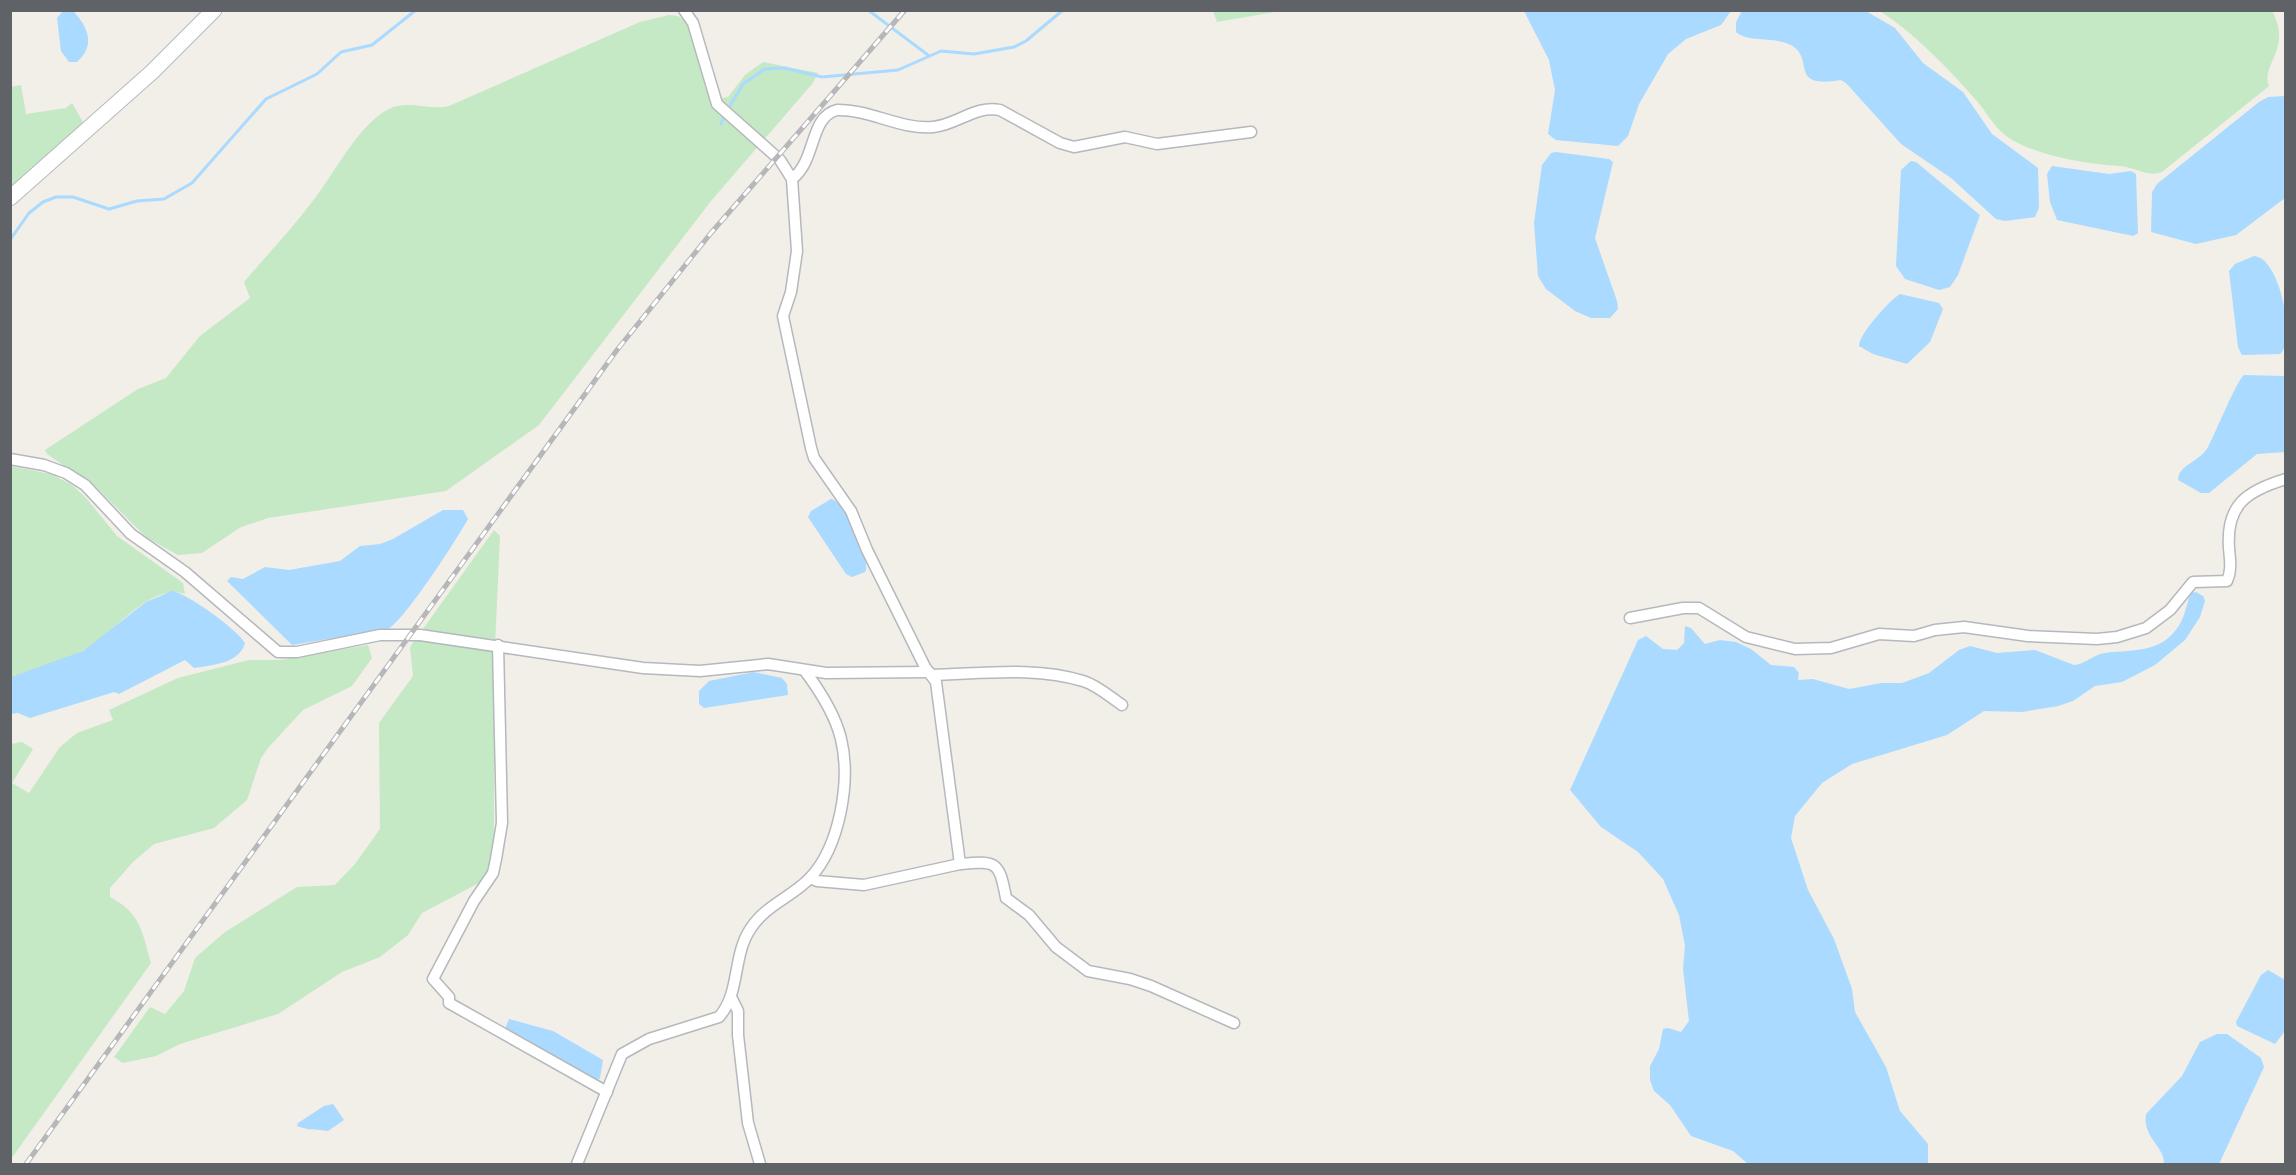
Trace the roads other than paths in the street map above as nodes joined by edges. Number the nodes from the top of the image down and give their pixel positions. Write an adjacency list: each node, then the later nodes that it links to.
1 (214, 10): 5 (street)
2 (684, 10): 4 (street)
3 (1251, 132): 4 (street)
4 (792, 179): 11 (street)
5 (10, 198)
6 (10, 459): 9 (street)
7 (2286, 479): 8 (street)
8 (1630, 618)
9 (498, 645): 10 (street); 17 (street)
10 (805, 671): 11 (street); 14 (street)
11 (930, 673): 12 (street); 13 (street)
12 (1122, 705)
13 (960, 864): 14 (street); 16 (street)
14 (810, 878): 15 (street)
15 (731, 997): 17 (street); 19 (street)
16 (1234, 1023)
17 (607, 1092): 18 (street)
18 (577, 1164)
19 (760, 1164)

